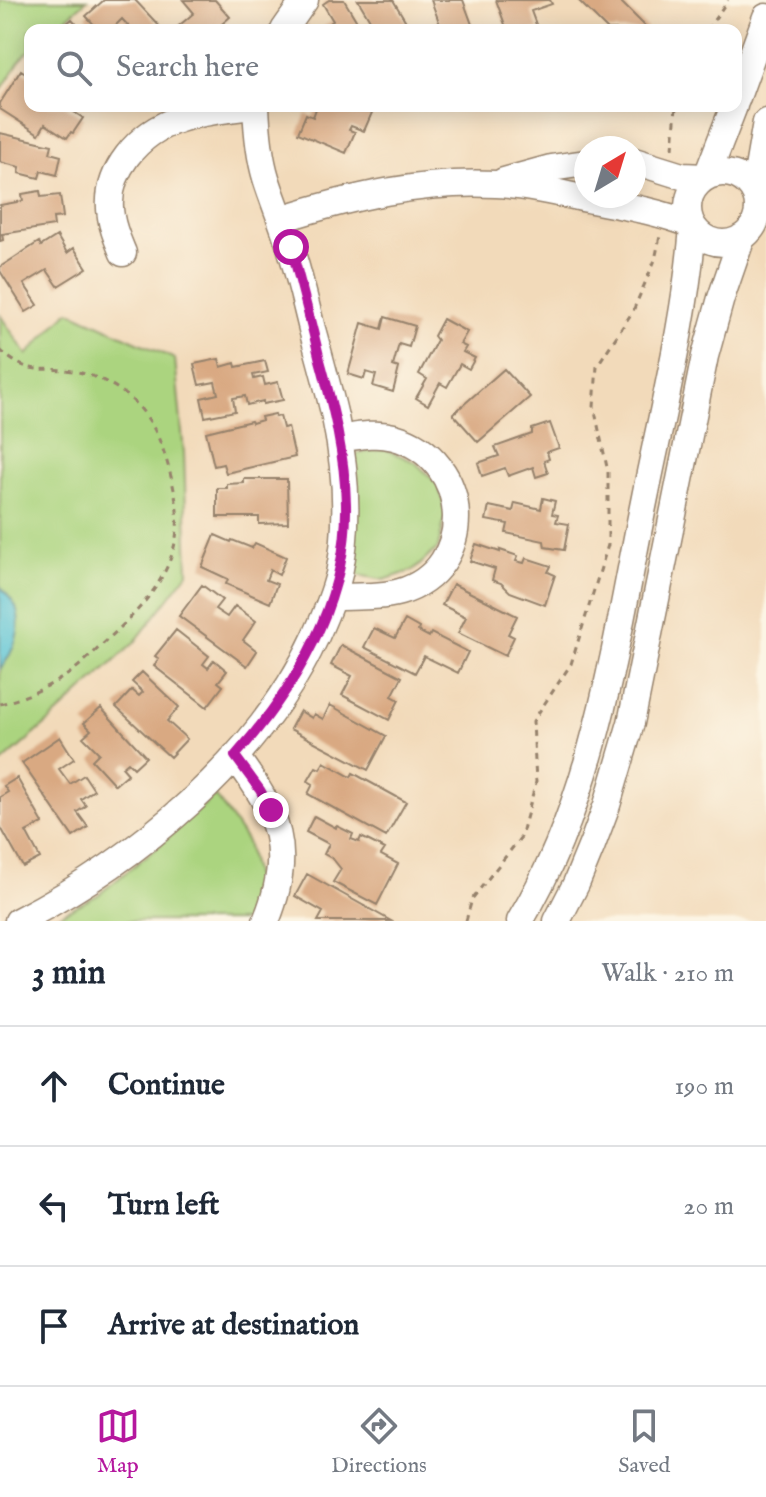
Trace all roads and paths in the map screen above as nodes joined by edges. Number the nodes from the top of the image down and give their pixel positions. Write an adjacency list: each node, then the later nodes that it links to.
1 (305, 0): 4 (street)
2 (728, 0): 5 (path)
3 (766, 17): 6 (street)
4 (288, 24)
5 (711, 24)
6 (742, 83)
7 (208, 112): 25 (street)
8 (256, 112): 22 (street)
9 (676, 112): 15 (path)
10 (732, 112): 16 (street)
11 (766, 122): 18 (street)
12 (574, 165): 17 (street)
13 (646, 165): 15 (street)
14 (646, 172): 15 (street)
15 (671, 173): 16 (street)
16 (706, 176): 18 (street); 23 (street)
17 (497, 184): 19 (street); 22 (street)
18 (754, 192): 24 (street)
19 (574, 195)
20 (634, 208): 21 (street)
21 (663, 216): 23 (street); 33 (path)
22 (281, 219): 27 (street)
23 (693, 226): 24 (street); 34 (street)
24 (742, 237): 35 (street)
25 (123, 253)
26 (0, 350): 29 (path)
27 (339, 439): 28 (street); 28 (street)
28 (332, 597): 30 (street)
29 (0, 704)
30 (235, 756): 31 (street); 32 (street)
31 (18, 921)
32 (266, 921)
33 (466, 921)
34 (520, 921)
35 (557, 921)

